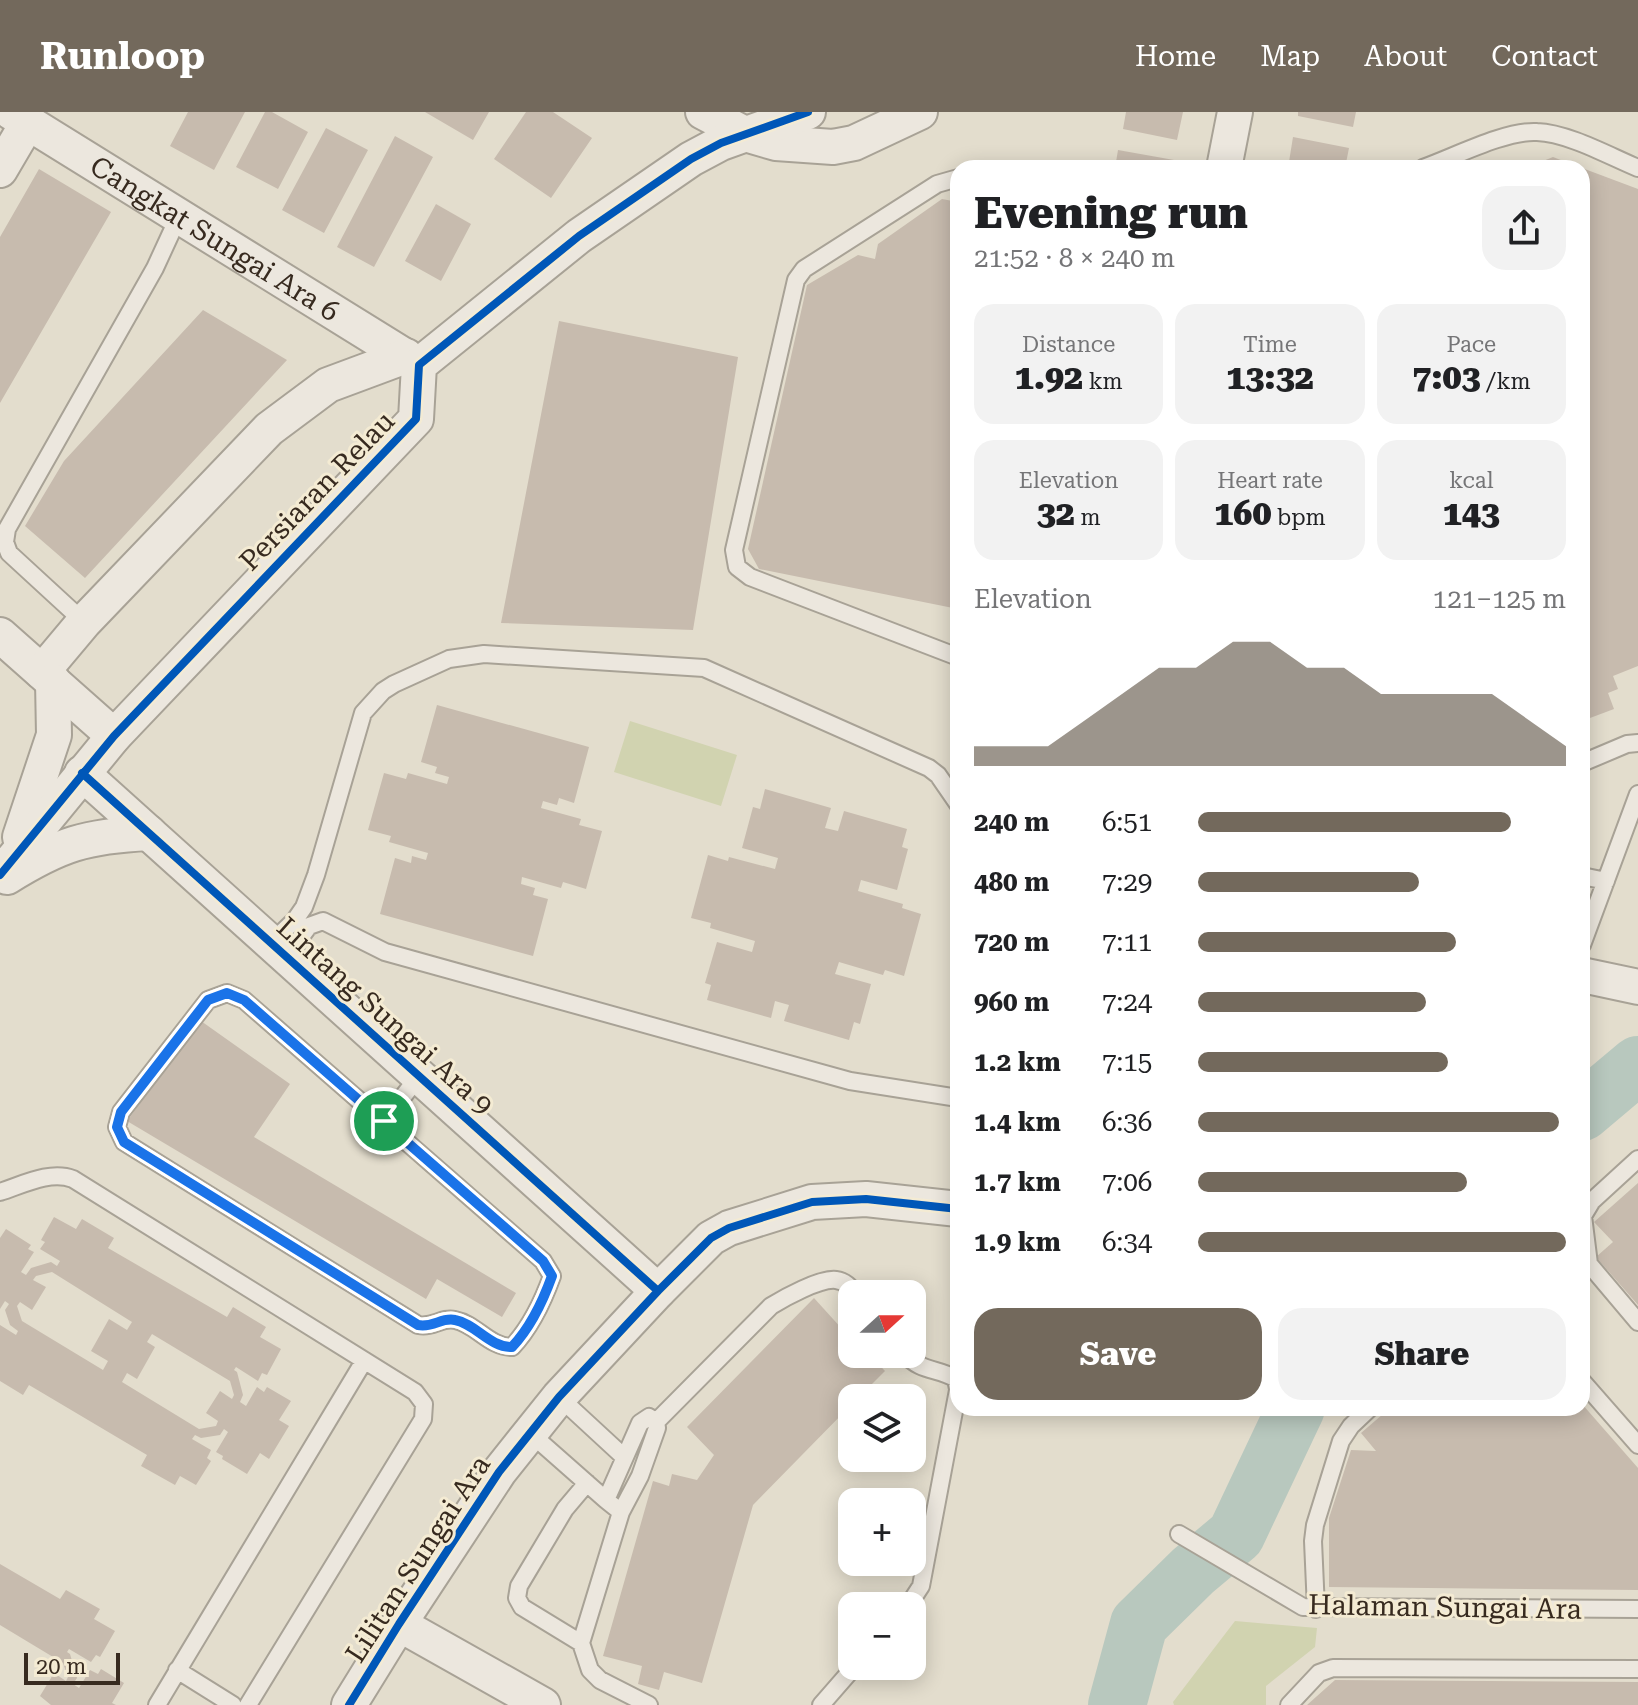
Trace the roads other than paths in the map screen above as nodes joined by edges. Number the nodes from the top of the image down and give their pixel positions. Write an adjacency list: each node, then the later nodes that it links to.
1 (703, 112): 6 (street)
2 (808, 112): 6 (street)
3 (920, 112): 6 (street)
4 (1235, 112): 7 (street)
5 (19, 118): 10 (street); 12 (street, Cangkat Sungai Ara 6)
6 (745, 134): 13 (street)
7 (1226, 160)
8 (1445, 160): 9 (lane)
9 (1638, 168)
10 (0, 170)
11 (950, 180): 16 (lane)
12 (178, 218): 13 (street, Cangkat Sungai Ara 6); 14 (lane)
13 (412, 361): 14 (street); 18 (street, Persiaran Relau)
14 (84, 622): 17 (street)
15 (0, 635): 17 (street)
16 (950, 654)
17 (48, 677): 18 (street); 25 (street)
18 (114, 736): 21 (street, Persiaran Relau)
19 (1638, 743): 20 (lane)
20 (1590, 760)
21 (82, 773): 24 (street, Lintang Sungai Ara 9); 25 (street, Persiaran Relau)
22 (950, 792): 29 (lane)
23 (1638, 794): 27 (lane)
24 (149, 833): 25 (street); 29 (street, Lintang Sungai Ara 9)
25 (4, 872)
26 (1590, 878): 27 (lane)
27 (1606, 881): 28 (lane)
28 (1590, 924)
29 (278, 950): 32 (street, Lintang Sungai Ara 9); 33 (lane)
30 (1590, 977): 31 (street)
31 (1638, 987)
32 (419, 1076): 34 (lane); 41 (street, Lintang Sungai Ara 9)
33 (950, 1097)
34 (384, 1121): 34 (lane)
35 (1638, 1159): 37 (lane)
36 (0, 1192): 43 (lane)
37 (1590, 1204)
38 (950, 1208): 41 (street, Lilitan Sungai Ara)
39 (1590, 1265): 42 (lane)
40 (838, 1280): 50 (lane)
41 (658, 1291): 47 (street, Lilitan Sungai Ara)
42 (1638, 1322)
43 (364, 1361): 64 (lane); 68 (lane)
44 (922, 1368): 45 (lane)
45 (950, 1376)
46 (1590, 1390): 52 (lane)
47 (559, 1397): 51 (street, Lilitan Sungai Ara); 53 (lane)
48 (953, 1416): 58 (lane)
49 (1362, 1416): 59 (lane)
50 (656, 1422): 53 (lane); 56 (lane)
51 (530, 1433): 54 (lane); 61 (street, Lilitan Sungai Ara)
52 (1638, 1445)
53 (624, 1457): 55 (lane)
54 (587, 1483): 55 (lane); 62 (lane)
55 (606, 1500): 56 (lane)
56 (621, 1512): 62 (lane)
57 (1179, 1534): 59 (lane, Halaman Sungai Ara)
58 (917, 1592)
59 (1316, 1609): 60 (lane, Halaman Sungai Ara)
60 (1638, 1609)
61 (399, 1624): 69 (street, Lilitan Sungai Ara); 70 (street)
62 (581, 1643): 71 (lane)
63 (1638, 1669): 73 (lane)
64 (177, 1670): 66 (lane); 67 (lane)
65 (843, 1680): 72 (lane)
66 (157, 1705)
67 (233, 1705)
68 (248, 1705)
69 (349, 1705)
70 (543, 1705)
71 (649, 1705)
72 (821, 1705)
73 (1289, 1705)

